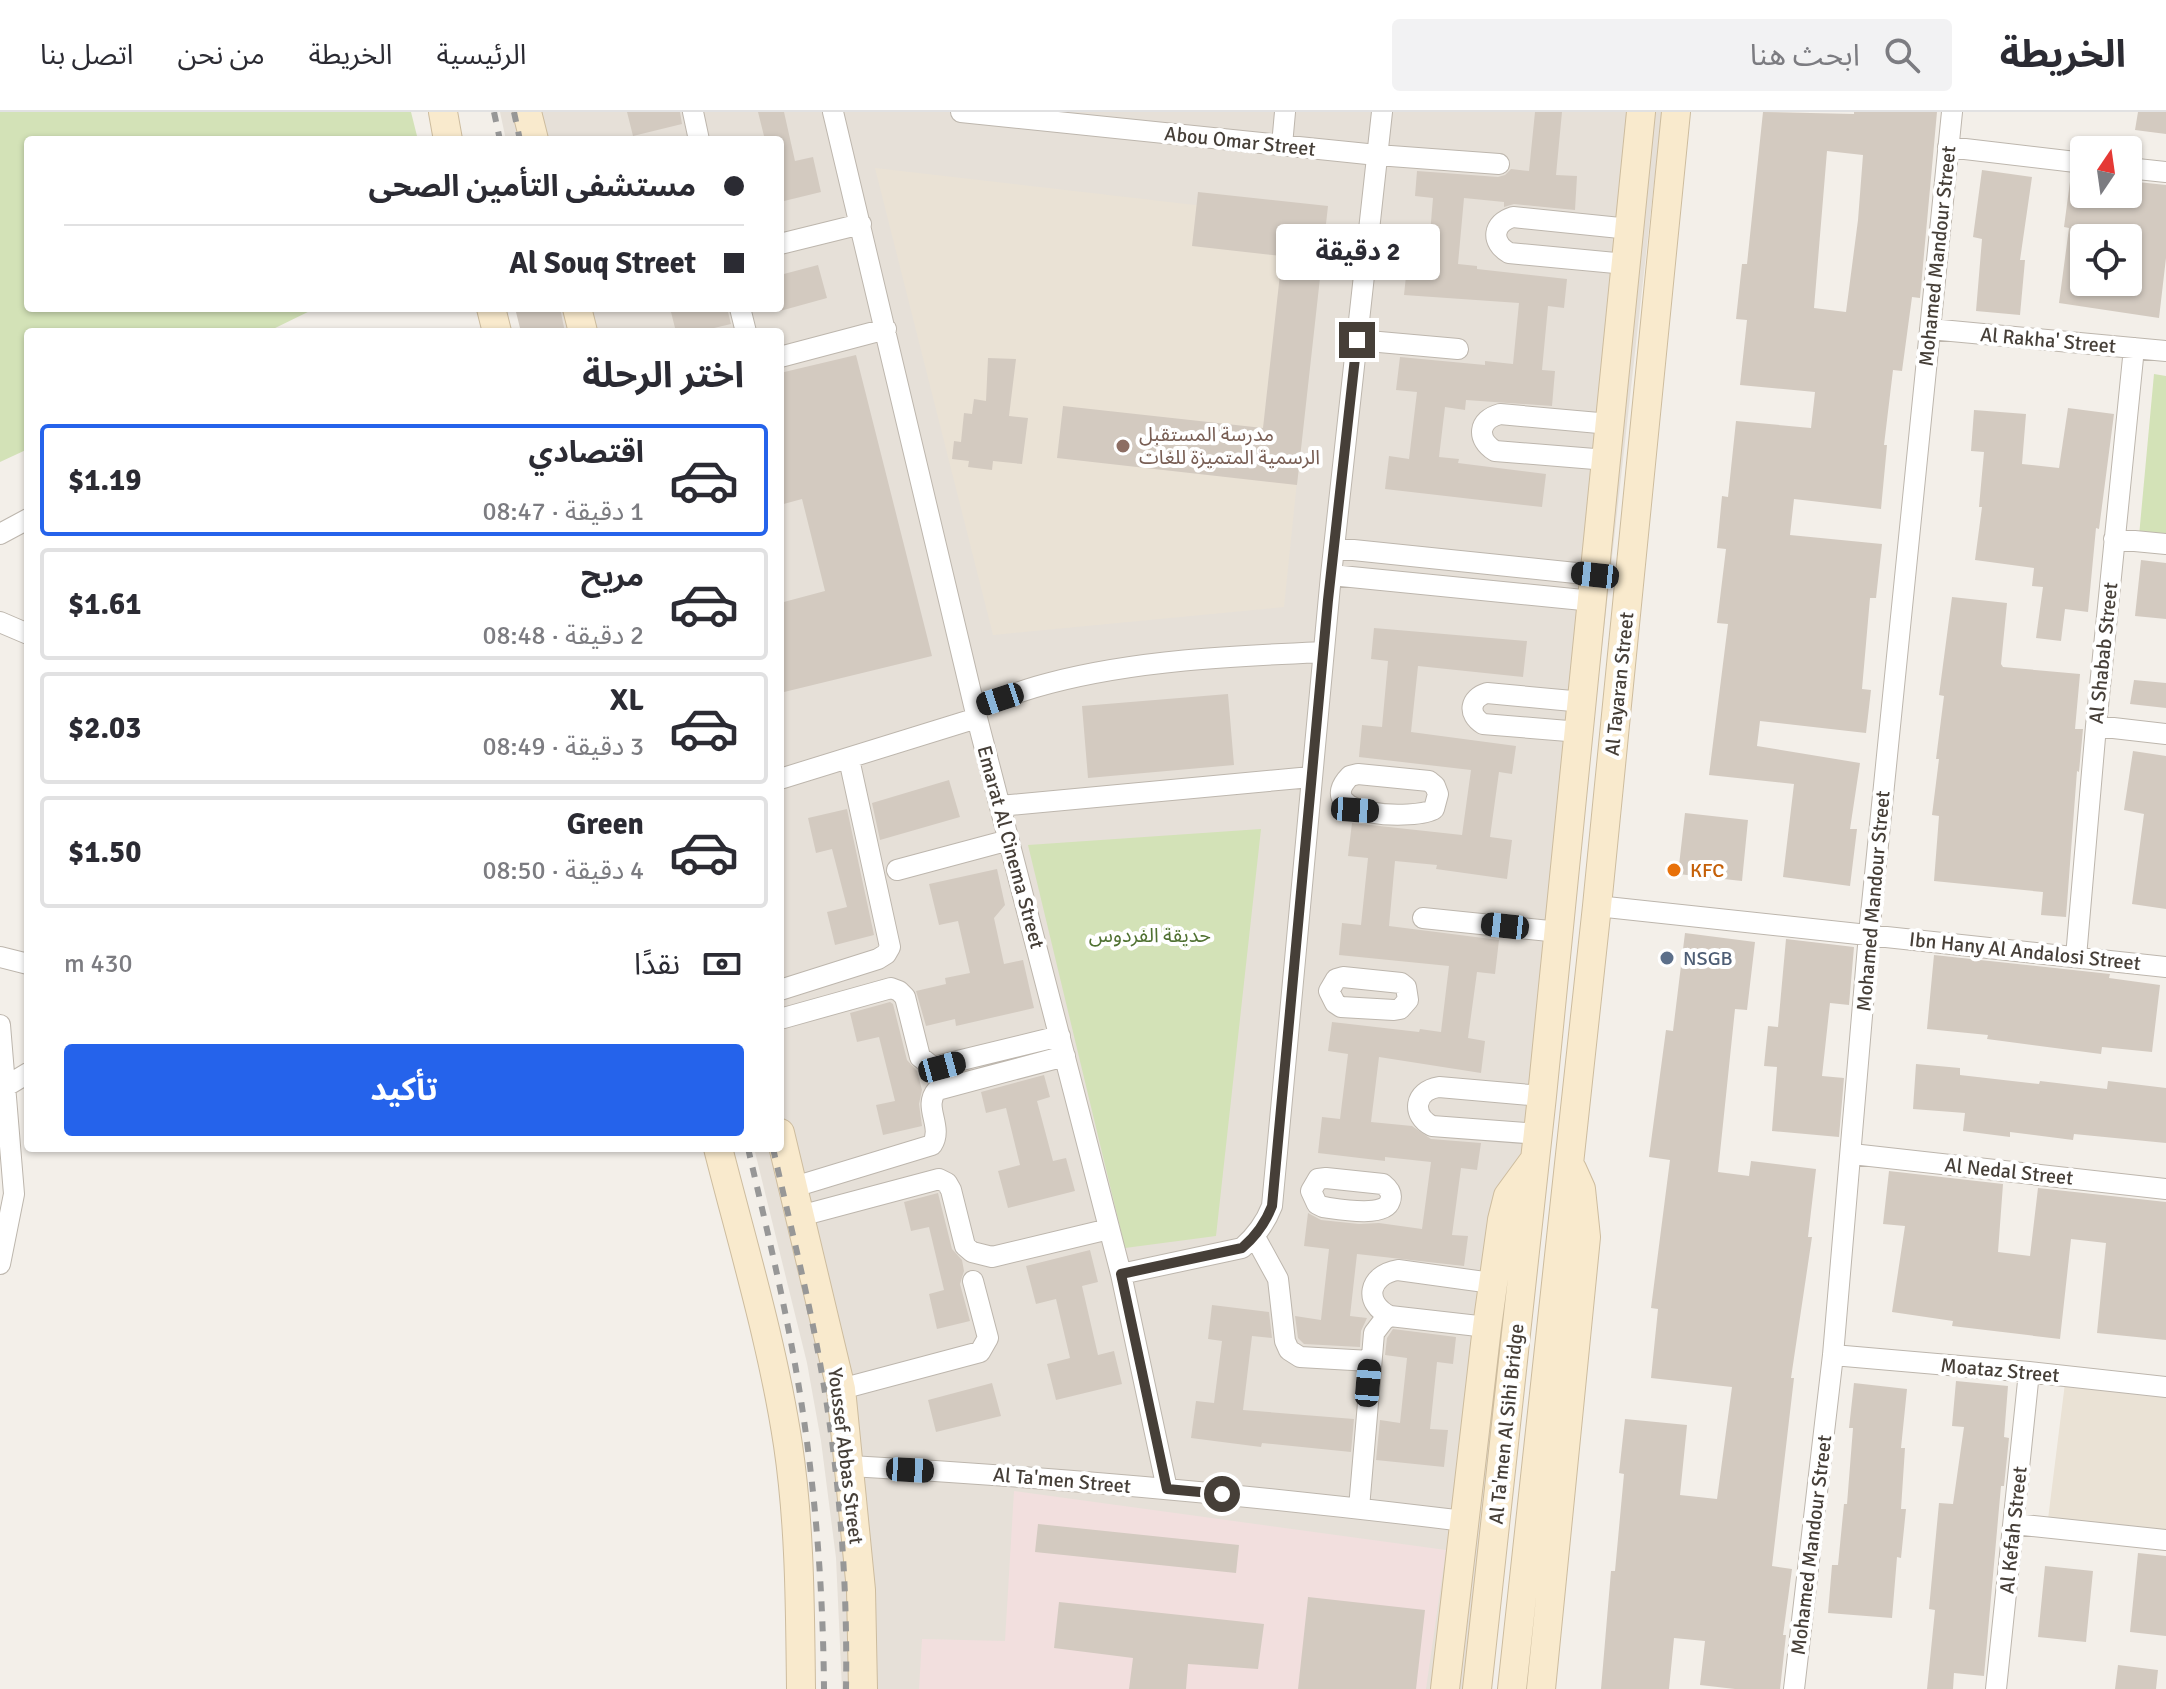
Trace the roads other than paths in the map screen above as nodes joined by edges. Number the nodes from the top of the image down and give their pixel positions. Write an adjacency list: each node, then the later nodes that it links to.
1 (527, 112): 11 (main road)
2 (693, 112): 12 (street)
3 (833, 112): 20 (street, Emarat Al Cinema Street)
4 (961, 112): 10 (street, Abou Omar Street)
5 (1285, 112): 13 (street)
6 (1382, 112): 15 (street)
7 (1641, 112): 21 (main road, Al Tayaran Street)
8 (1676, 112): 55 (main road, Al Tayaran Street)
9 (1952, 112): 14 (street, Mohamed Mandour Street)
10 (1079, 118): 13 (street, Abou Omar Street)
11 (533, 136)
12 (698, 136)
13 (1282, 145): 15 (street, Abou Omar Street)
14 (1948, 147): 16 (street); 25 (street, Mohamed Mandour Street)
15 (1377, 155): 17 (street, Abou Omar Street); 26 (street)
16 (2070, 161)
17 (1499, 164)
18 (2142, 169): 19 (street)
19 (2166, 172)
20 (861, 224): 22 (street); 24 (street, Emarat Al Cinema Street)
21 (1630, 229): 23 (main road, Al Tayaran Street); 23 (street)
22 (784, 243)
23 (1626, 264): 31 (main road, Al Tayaran Street)
24 (886, 329): 30 (street); 44 (street, Emarat Al Cinema Street)
25 (1930, 329): 27 (street, Al Rakha' Street); 58 (street, Mohamed Mandour Street)
26 (1357, 340): 28 (street); 37 (street)
27 (2134, 348): 29 (street, Al Rakha' Street); 35 (street, Al Shabab Street)
28 (1458, 349)
29 (2166, 351)
30 (784, 356)
31 (1610, 424): 32 (main road, Al Tayaran Street); 32 (street)
32 (1607, 460): 39 (main road, Al Tayaran Street)
33 (24, 521): 34 (street)
34 (0, 534)
35 (2114, 539): 36 (street); 45 (street, Al Shabab Street)
36 (2166, 544)
37 (1334, 548): 38 (street); 39 (street)
38 (1331, 575): 39 (street); 42 (street)
39 (1594, 588): 43 (main road, Al Tayaran Street)
40 (0, 622): 41 (street)
41 (24, 632)
42 (1323, 652): 44 (street); 50 (street)
43 (1583, 702): 46 (main road, Al Tayaran Street); 46 (street)
44 (976, 713): 48 (street); 52 (street, Emarat Al Cinema Street)
45 (2096, 726): 47 (street); 60 (street, Al Shabab Street)
46 (1580, 732): 57 (main road, Al Tayaran Street)
47 (2166, 734)
48 (849, 759): 49 (street); 64 (street)
49 (784, 778)
50 (1311, 783): 51 (street); 52 (street); 63 (street)
51 (1341, 791)
52 (1000, 806): 53 (street, Emarat Al Cinema Street)
53 (1009, 840): 54 (street); 68 (street, Emarat Al Cinema Street)
54 (897, 870)
55 (1597, 906): 58 (street, Ibn Hany Al Andalosi Street); 76 (main road, Al Tayaran Street)
56 (1423, 918): 57 (street)
57 (1559, 932): 71 (main road, Al Tayaran Street)
58 (1869, 934): 60 (street, Ibn Hany Al Andalosi Street); 75 (street, Mohamed Mandour Street)
59 (0, 957): 61 (street)
60 (2076, 957): 62 (street, Ibn Hany Al Andalosi Street)
61 (24, 963)
62 (2166, 967)
63 (1292, 988): 65 (street); 78 (street)
64 (784, 989)
65 (1329, 991)
66 (784, 1018): 68 (street)
67 (0, 1025): 70 (street)
68 (1062, 1046): 77 (street); 82 (street, Emarat Al Cinema Street)
69 (24, 1075): 70 (street)
70 (3, 1088): 84 (street)
71 (1542, 1096): 72 (main road, Al Tayaran Street); 72 (street)
72 (1537, 1146): 87 (main road); 104 (main road, Al Ta'men Al Sihi Bridge)
73 (784, 1148): 77 (main road, Youssef Abbas Street)
74 (719, 1152): 101 (main road)
75 (1852, 1154): 79 (street, Al Nedal Street); 90 (street, Mohamed Mandour Street)
76 (1568, 1161): 105 (main road, Al Ta'men Al Sihi Bridge); 106 (main road)
77 (794, 1187): 81 (main road, Youssef Abbas Street)
78 (1274, 1189): 80 (street); 83 (street)
79 (2166, 1189)
80 (1311, 1191)
81 (800, 1216): 82 (street); 94 (main road, Youssef Abbas Street)
82 (1109, 1229): 85 (street, Emarat Al Cinema Street)
83 (1255, 1237): 85 (street); 91 (street)
84 (0, 1264)
85 (1121, 1274): 96 (street, Emarat Al Cinema Street)
86 (973, 1281): 94 (street)
87 (1492, 1283): 88 (street); 89 (main road)
88 (1390, 1316): 89 (street); 91 (street)
89 (1487, 1327): 98 (main road)
90 (1833, 1355): 92 (street, Moataz Street); 107 (street, Mohamed Mandour Street)
91 (1370, 1361): 97 (street)
92 (2029, 1372): 93 (street, Moataz Street); 99 (street, Al Kefah Street)
93 (2166, 1387)
94 (841, 1389): 95 (main road, Youssef Abbas Street)
95 (850, 1466): 96 (street, Al Ta'men Street); 102 (main road, Youssef Abbas Street)
96 (1167, 1489): 97 (street, Al Ta'men Street)
97 (1359, 1508): 98 (street, Al Ta'men Street)
98 (1464, 1521): 103 (main road)
99 (2014, 1524): 100 (street); 108 (street, Al Kefah Street)
100 (2166, 1540)
101 (801, 1689)
102 (863, 1689)
103 (1445, 1689)
104 (1477, 1689)
105 (1512, 1689)
106 (1541, 1689)
107 (1794, 1689)
108 (1996, 1689)

